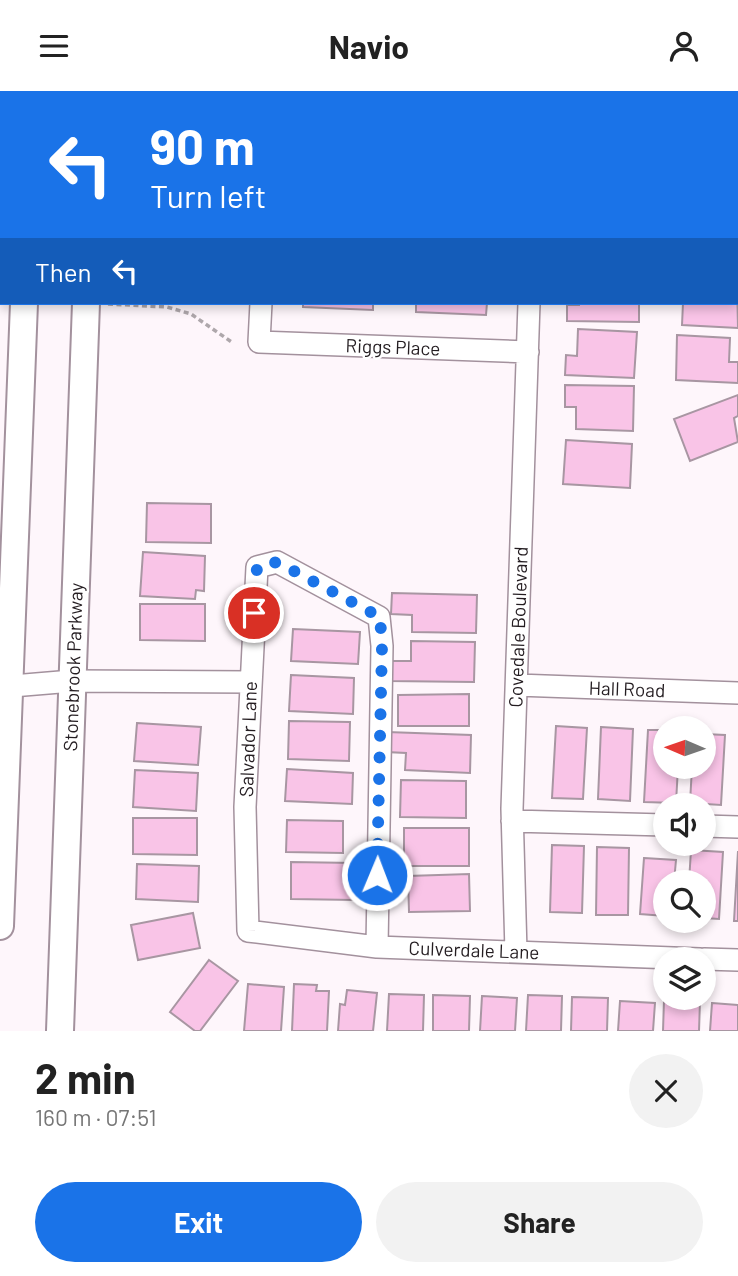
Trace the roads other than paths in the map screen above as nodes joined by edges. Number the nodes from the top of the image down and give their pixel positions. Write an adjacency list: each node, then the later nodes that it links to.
1 (24, 305): 9 (main road)
2 (86, 305): 6 (main road, Stonebrook Parkway)
3 (261, 305): 5 (street, Riggs Place)
4 (529, 305): 5 (street, Covedale Boulevard)
5 (528, 352): 8 (street, Covedale Boulevard)
6 (72, 681): 7 (street); 9 (street); 22 (main road, Stonebrook Parkway)
7 (250, 682): 16 (street, Salvador Lane); 17 (street, Salvador Lane)
8 (517, 685): 10 (street, Hall Road); 11 (street, Covedale Boulevard)
9 (4, 687): 15 (main road)
10 (738, 693)
11 (512, 821): 12 (street); 18 (street, Covedale Boulevard)
12 (653, 825)
13 (716, 826): 14 (street)
14 (738, 827)
15 (0, 926)
16 (248, 931): 17 (street, Culverdale Lane)
17 (377, 947): 18 (street, Culverdale Lane)
18 (516, 952): 19 (street, Culverdale Lane)
19 (653, 957)
20 (716, 959): 21 (street, Culverdale Lane)
21 (738, 960)
22 (60, 1031)

